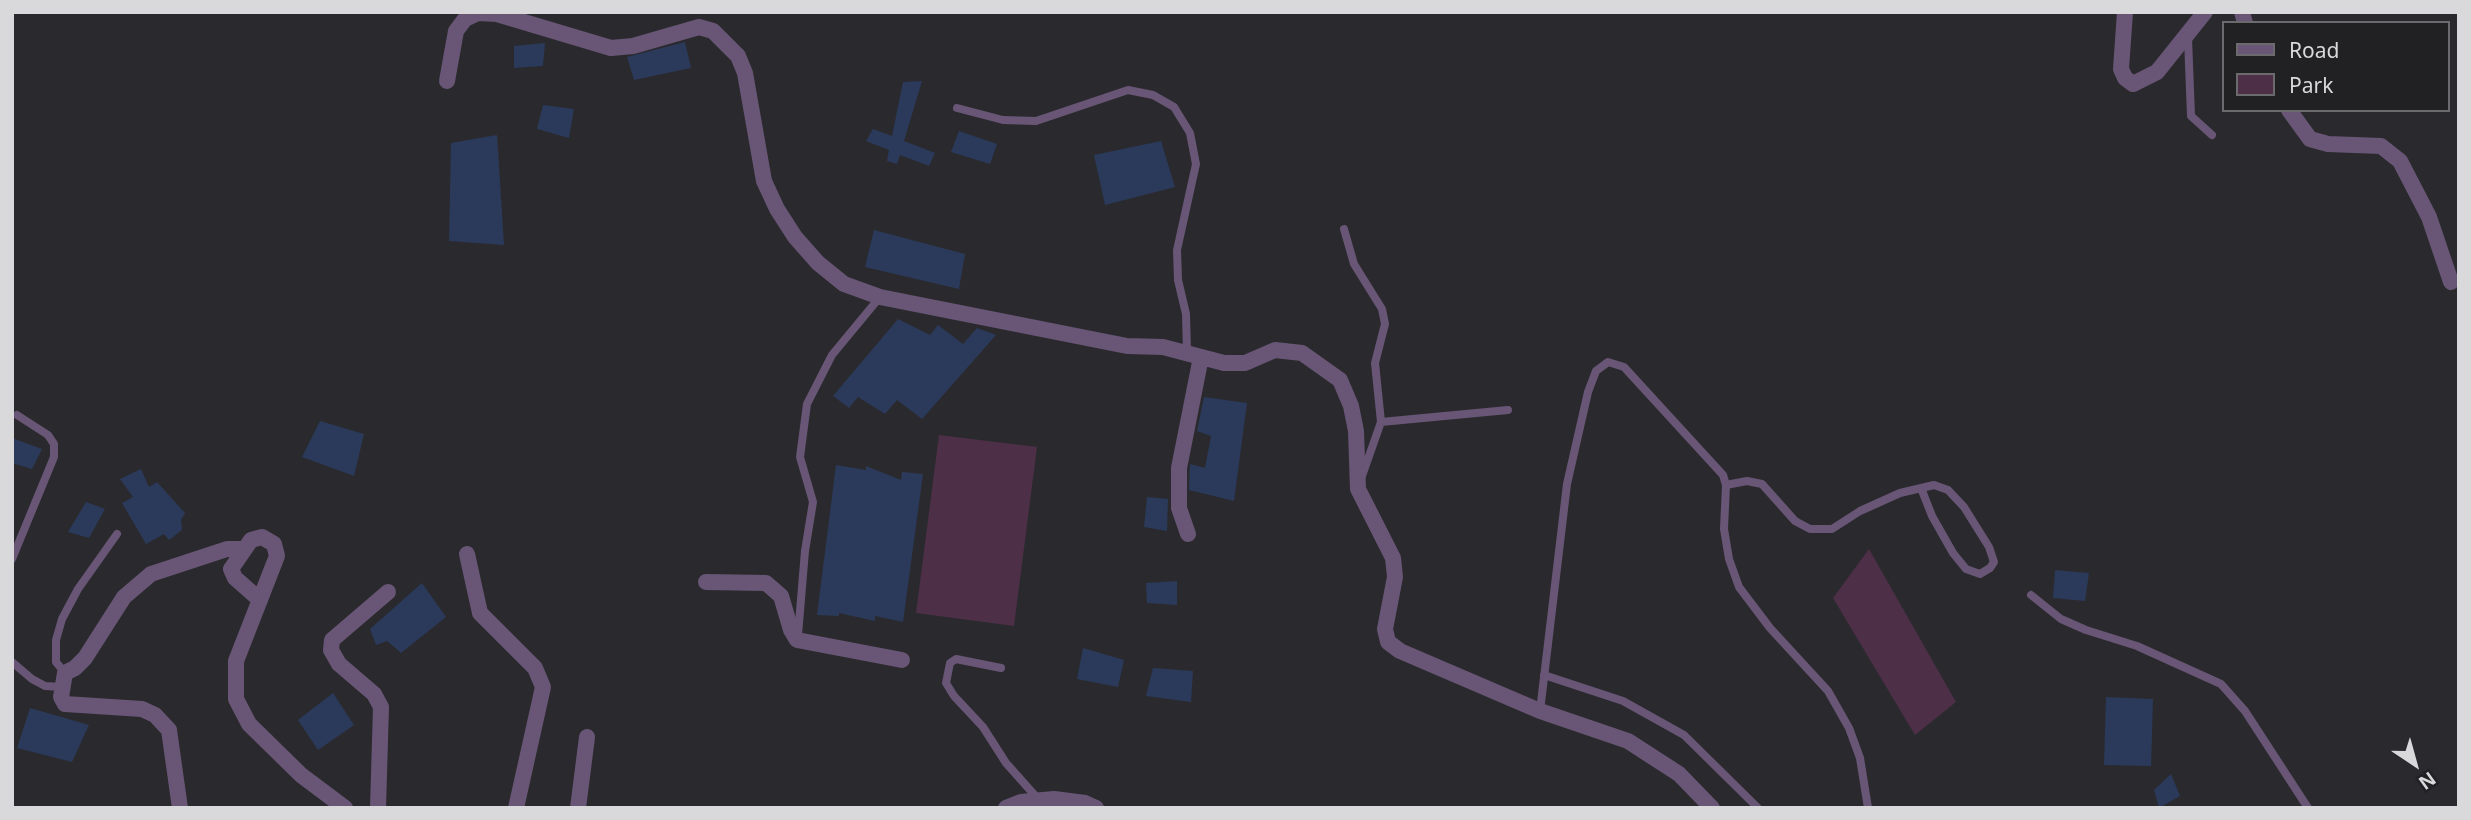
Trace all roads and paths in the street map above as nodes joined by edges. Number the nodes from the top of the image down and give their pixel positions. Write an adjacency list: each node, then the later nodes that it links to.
1 (2125, 12): 3 (street)
2 (2205, 12): 3 (street)
3 (2188, 38): 7 (lane)
4 (447, 81): 10 (street)
5 (957, 108): 11 (lane)
6 (2290, 112): 9 (street)
7 (2212, 135)
8 (1344, 229): 14 (lane)
9 (2451, 282)
10 (880, 297): 11 (street); 27 (lane)
11 (1194, 354): 17 (street); 19 (street)
12 (1508, 410): 14 (lane)
13 (17, 415): 22 (lane)
14 (1381, 422): 17 (lane)
15 (1726, 485): 16 (lane); 31 (lane); 45 (lane)
16 (1921, 488): 16 (lane)
17 (1358, 489): 33 (street)
18 (117, 534): 32 (lane)
19 (1188, 534)
20 (243, 550): 26 (street); 26 (street); 32 (street)
21 (467, 554): 39 (street)
22 (12, 559)
23 (706, 582): 27 (street)
24 (388, 592): 38 (street)
25 (2031, 595): 46 (lane)
26 (260, 600): 37 (street)
27 (797, 640): 28 (street)
28 (902, 660)
29 (12, 662): 32 (lane)
30 (1001, 668): 35 (lane)
31 (1544, 675): 33 (lane); 44 (lane)
32 (63, 680): 36 (street)
33 (1540, 711): 43 (street)
34 (587, 737): 40 (street)
35 (1039, 800): 41 (street); 42 (street)
36 (180, 808)
37 (345, 808)
38 (378, 808)
39 (516, 808)
40 (578, 808)
41 (1006, 808)
42 (1096, 808)
43 (1712, 808)
44 (1758, 808)
45 (1868, 808)
46 (2308, 808)

